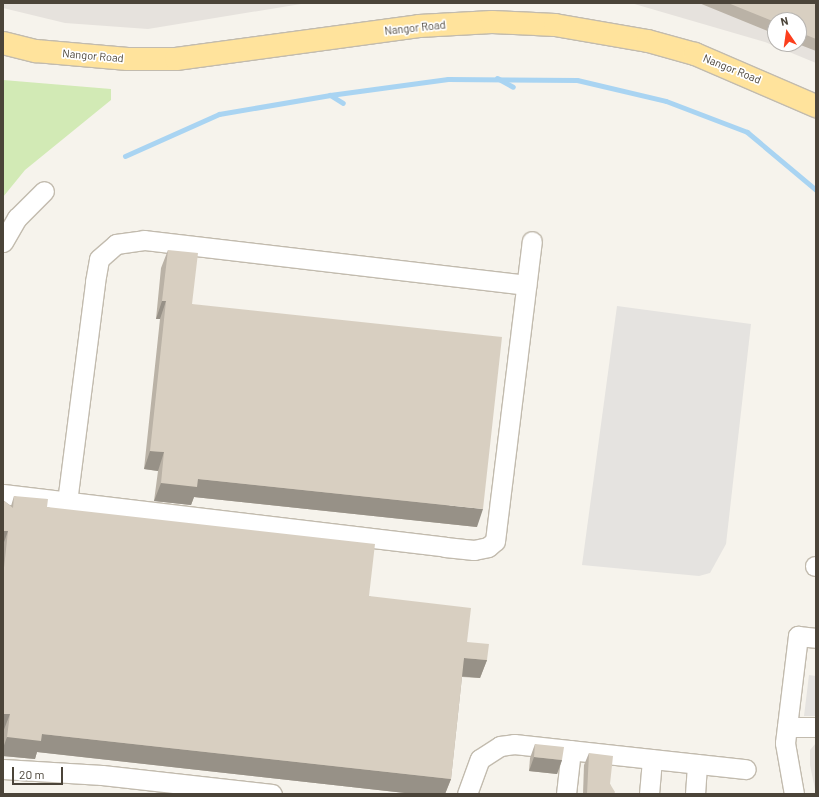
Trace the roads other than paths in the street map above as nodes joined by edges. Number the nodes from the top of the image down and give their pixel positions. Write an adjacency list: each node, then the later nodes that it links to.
1 (3, 43): 2 (main road, Nangor Road)
2 (816, 106)
3 (44, 190): 5 (lane)
4 (532, 241): 6 (lane)
5 (3, 242)
6 (526, 285): 8 (lane); 8 (lane)
7 (3, 494): 8 (lane)
8 (67, 502)
9 (816, 638): 10 (lane)
10 (787, 727): 11 (lane); 22 (lane)
11 (816, 728)
12 (571, 750): 13 (lane); 18 (lane); 19 (lane)
13 (652, 759): 14 (lane); 20 (lane)
14 (698, 764): 16 (lane); 21 (lane)
15 (3, 769): 17 (lane)
16 (746, 769)
17 (272, 794)
18 (467, 794)
19 (566, 794)
20 (649, 794)
21 (695, 794)
22 (794, 794)

